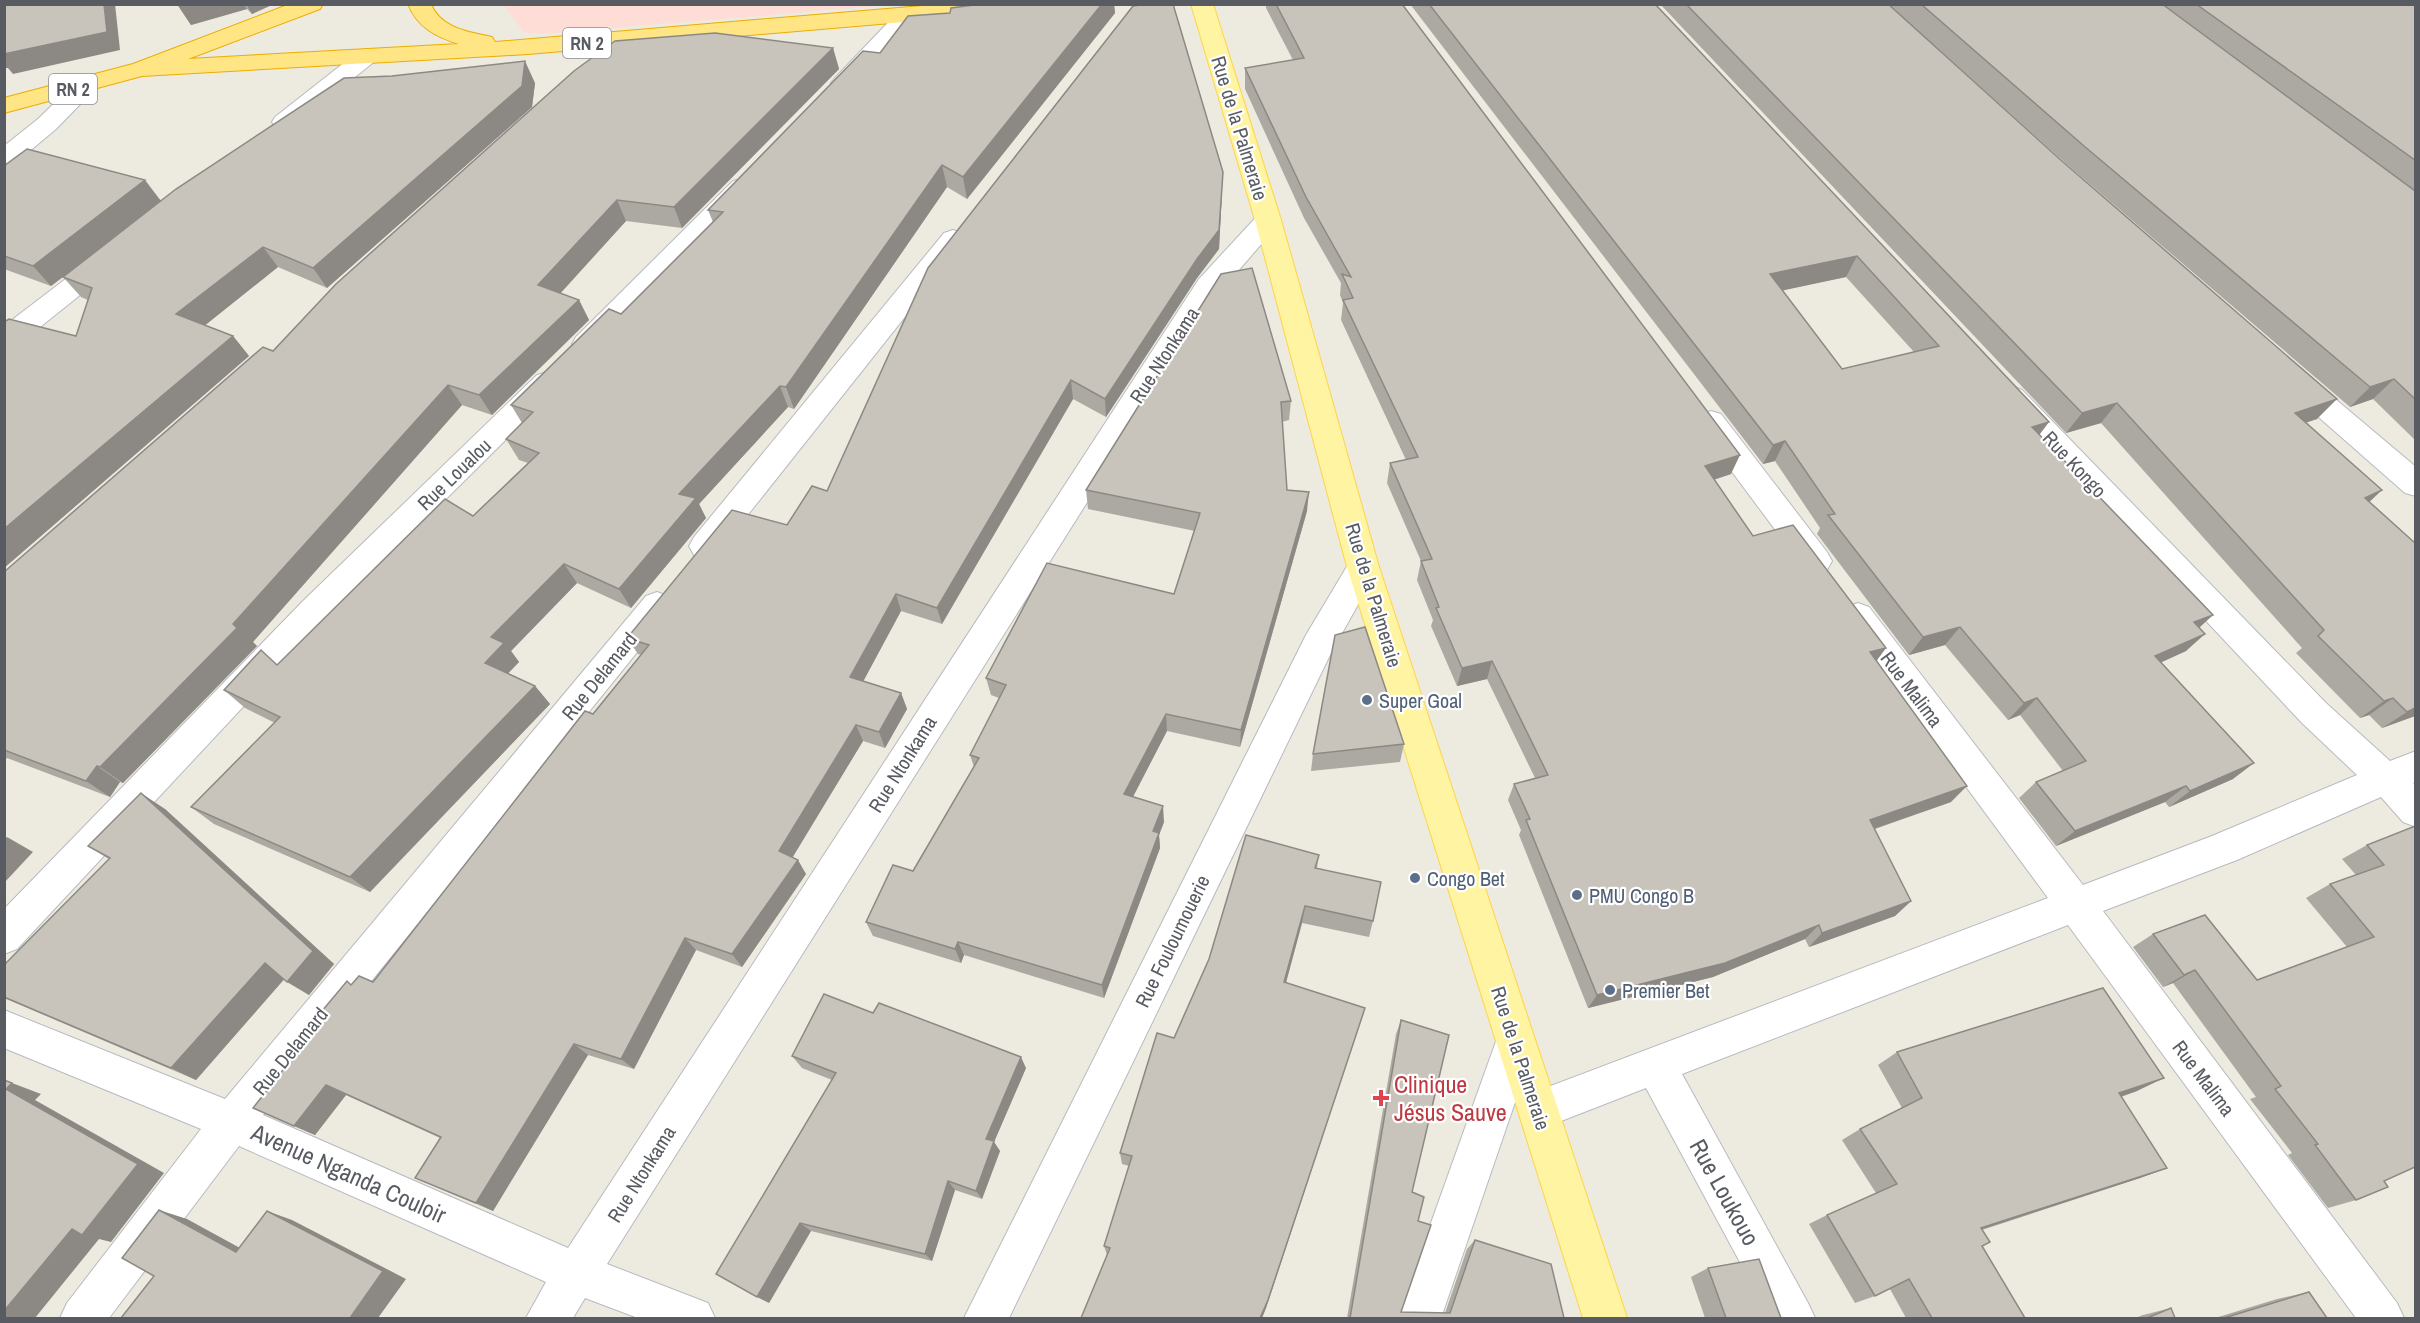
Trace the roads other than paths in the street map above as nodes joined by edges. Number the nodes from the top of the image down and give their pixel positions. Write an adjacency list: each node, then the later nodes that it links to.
1 (312, 4): 9 (highway, RN 2)
2 (419, 4): 7 (highway)
3 (1032, 4): 5 (highway, RN 2)
4 (1202, 4): 18 (main road, Rue de la Palmeraie)
5 (908, 15): 6 (highway, RN 2); 13 (street)
6 (623, 39): 7 (highway, RN 2); 10 (street)
7 (528, 47): 8 (highway, RN 2)
8 (367, 56): 9 (highway, RN 2); 14 (street)
9 (141, 69): 11 (highway, RN 2)
10 (589, 71)
11 (86, 85): 12 (highway, RN 2); 15 (street)
12 (4, 106)
13 (821, 106)
14 (266, 137)
15 (4, 159)
16 (765, 163): 29 (street, Rue Loualou)
17 (970, 217): 34 (street, Rue Delamard)
18 (1268, 220): 25 (main road, Rue de la Palmeraie); 35 (street, Rue Ntonkama)
19 (126, 246): 20 (street)
20 (4, 341)
21 (2275, 363): 24 (street)
22 (1992, 376): 26 (street, Rue Kongo)
23 (1694, 400): 28 (street, Rue Malima)
24 (2415, 485)
25 (1363, 567): 31 (main road, Rue de la Palmeraie); 39 (street, Rue Fouloumouerie)
26 (2400, 772): 27 (street, Rue Kongo); 28 (street)
27 (2415, 811)
28 (2076, 905): 32 (street); 43 (street, Rue Malima)
29 (4, 936)
30 (4, 1029): 34 (street, Avenue Nganda Couloir)
31 (1515, 1044): 33 (main road, Rue de la Palmeraie); 40 (street)
32 (1656, 1066): 33 (street); 42 (street, Rue Loukouo)
33 (1538, 1110): 41 (main road, Rue de la Palmeraie)
34 (232, 1122): 35 (street, Avenue Nganda Couloir); 36 (street, Rue Delamard)
35 (578, 1274): 37 (street, Rue Ntonkama); 38 (street, Avenue Nganda Couloir)
36 (82, 1318)
37 (548, 1318)
38 (693, 1318)
39 (986, 1318)
40 (1419, 1318)
41 (1605, 1318)
42 (1794, 1318)
43 (2382, 1318)

